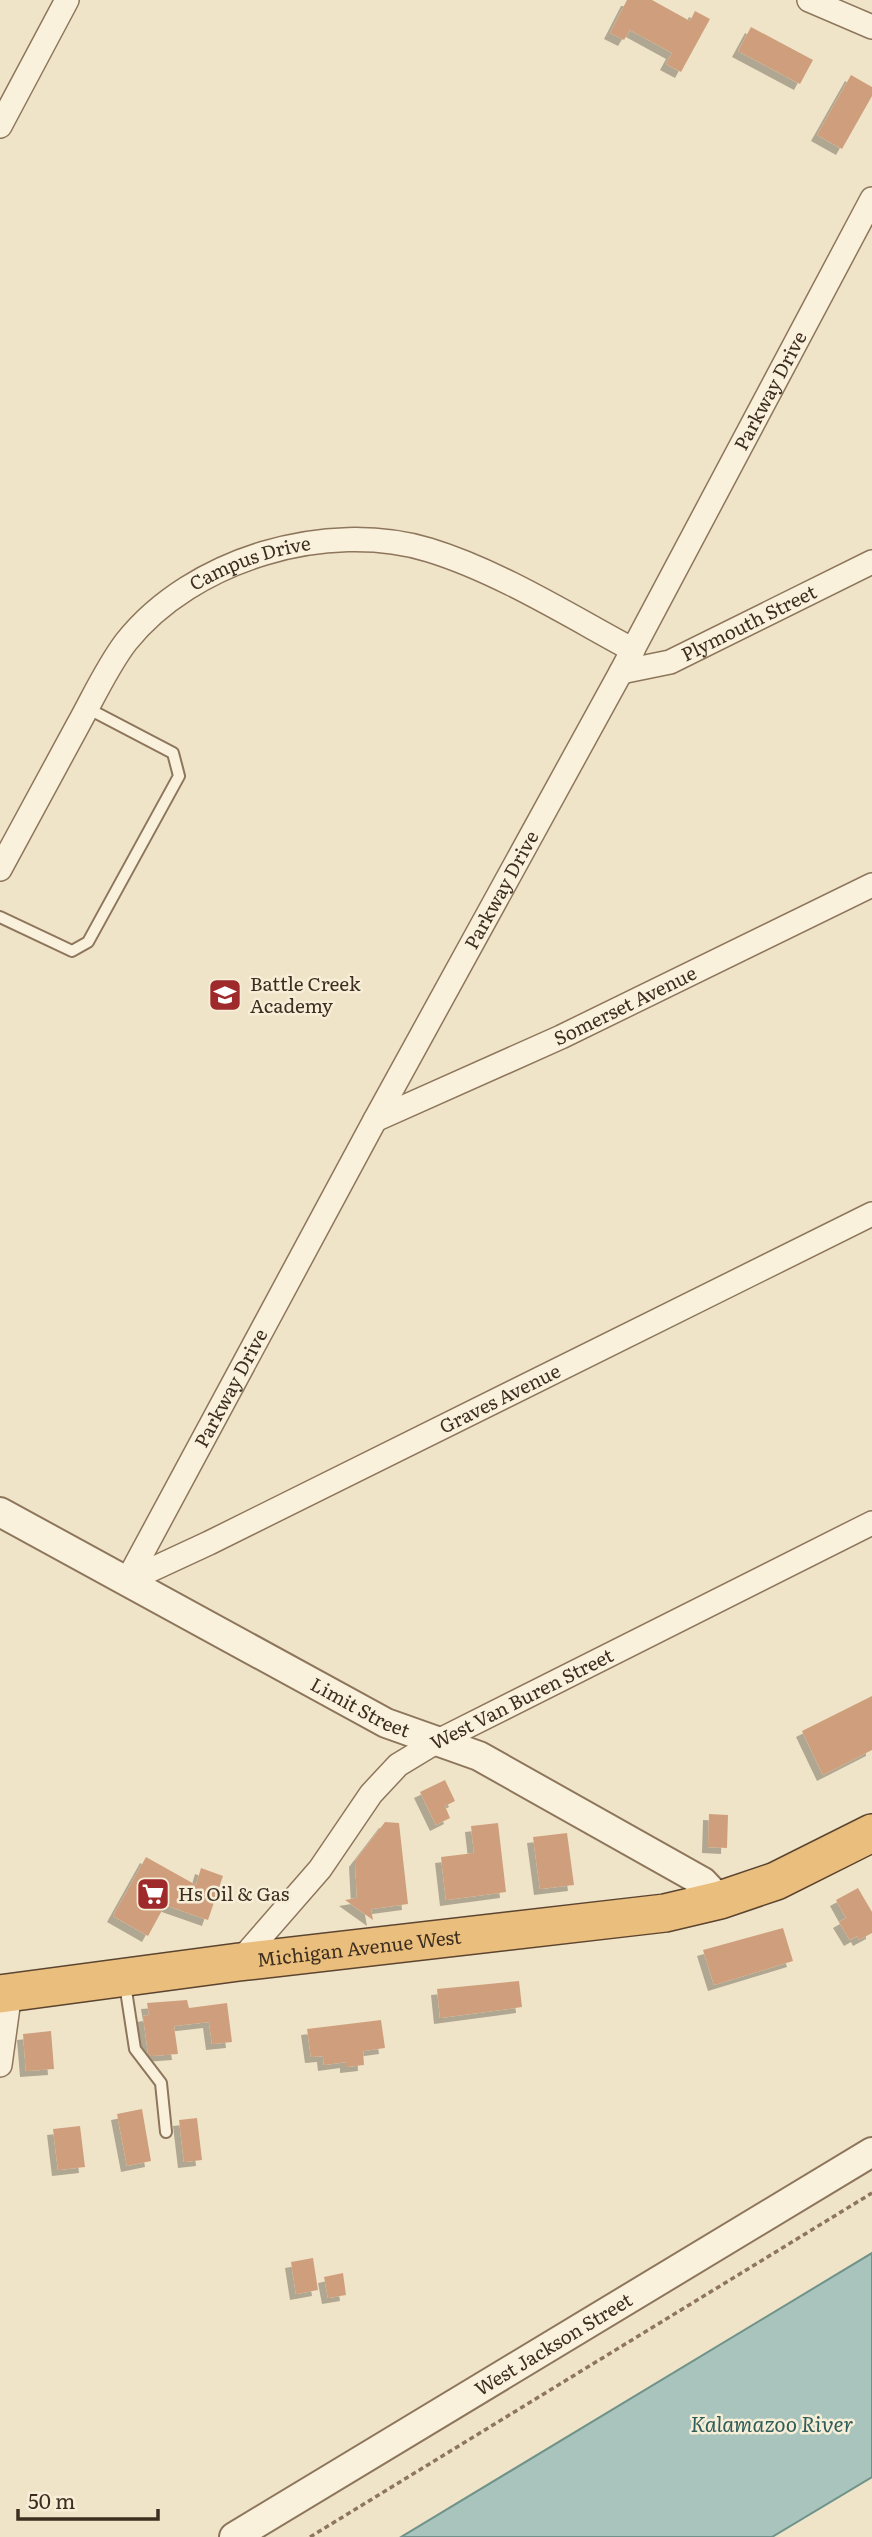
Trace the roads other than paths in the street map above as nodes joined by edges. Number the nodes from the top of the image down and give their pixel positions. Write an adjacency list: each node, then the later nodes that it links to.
1 (67, 0): 4 (street)
2 (809, 0): 3 (street)
3 (872, 27)
4 (0, 126)
5 (872, 199): 7 (street, Parkway Drive)
6 (872, 562): 8 (street, Plymouth Street)
7 (633, 650): 8 (street, Parkway Drive); 9 (street, Campus Drive)
8 (621, 672): 13 (street, Parkway Drive)
9 (88, 708): 10 (street, Campus Drive); 12 (lane)
10 (0, 869)
11 (872, 885): 13 (street, Somerset Avenue)
12 (0, 917)
13 (375, 1120): 17 (street, Parkway Drive)
14 (872, 1214): 17 (street, Graves Avenue)
15 (0, 1512): 17 (street, Limit Street)
16 (872, 1522): 18 (street, West Van Buren Street)
17 (127, 1581): 18 (street, Limit Street)
18 (436, 1742): 20 (street, Limit Street); 21 (street, West Van Buren Street)
19 (872, 1833): 20 (highway, Michigan Avenue West)
20 (720, 1900): 21 (highway, Michigan Avenue West)
21 (239, 1962): 22 (highway, Michigan Avenue West)
22 (124, 1977): 23 (highway, Michigan Avenue West); 25 (lane)
23 (5, 1993): 24 (street)
24 (0, 2065)
25 (166, 2132)
26 (872, 2152): 27 (street, West Jackson Street)
27 (234, 2537)

